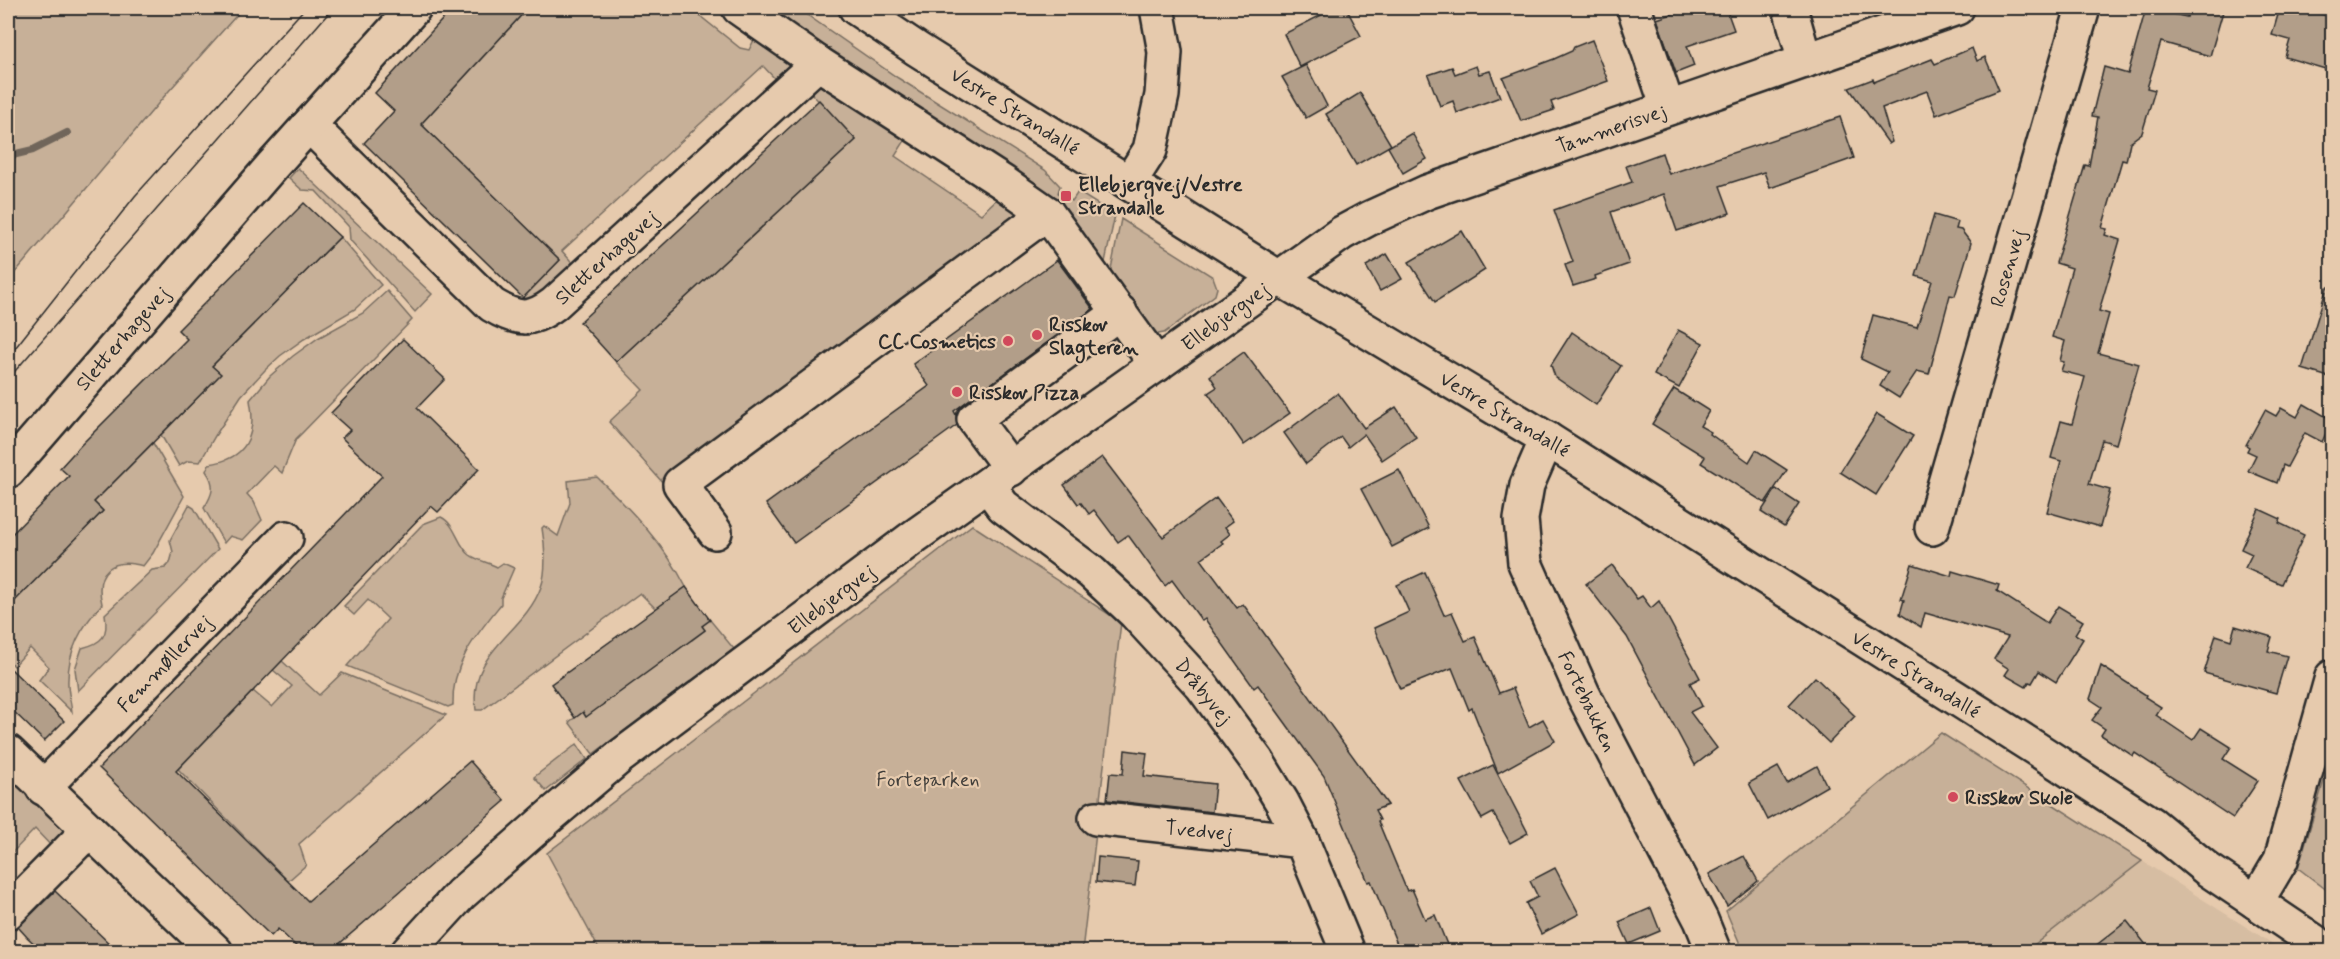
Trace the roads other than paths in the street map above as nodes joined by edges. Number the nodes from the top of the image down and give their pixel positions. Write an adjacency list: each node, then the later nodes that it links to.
1 (414, 8): 12 (street, Sletterhagevej)
2 (739, 8): 10 (street)
3 (856, 8): 13 (street, Vestre Strandallé)
4 (1157, 8): 13 (street)
5 (1634, 8): 11 (street)
6 (1790, 8): 9 (street)
7 (1957, 8): 9 (street, Tammerisvej)
8 (2083, 8): 21 (street, Rosenvej)
9 (1805, 61): 11 (street, Tammerisvej)
10 (818, 63): 12 (street, Sletterhagevej); 14 (street)
11 (1668, 108): 15 (street, Tammerisvej)
12 (309, 125): 19 (street, Sletterhagevej)
13 (1129, 183): 15 (street, Vestre Strandallé)
14 (1047, 213): 16 (street); 22 (street)
15 (1279, 278): 17 (street, Ellebjergvej); 18 (street, Vestre Strandallé)
16 (1120, 312): 17 (street); 20 (street, Dråbyvej)
17 (1157, 365): 20 (street, Ellebjergvej)
18 (1547, 439): 30 (street, Vestre Strandallé); 36 (street, Fortebakken)
19 (8, 471)
20 (1000, 477): 29 (street, Dråbyvej); 34 (street, Ellebjergvej)
21 (1932, 528)
22 (715, 532)
23 (286, 538): 26 (street, Femmøllervej)
24 (2332, 677): 30 (street)
25 (8, 752): 26 (street)
26 (43, 788): 28 (street)
27 (1096, 818): 29 (street, Tvedvej)
28 (89, 830): 31 (street); 33 (street)
29 (1302, 841): 35 (street, Dråbyvej)
30 (2261, 893): 32 (street, Vestre Strandallé); 37 (street, Vestre Strandallé)
31 (8, 912)
32 (2332, 926)
33 (216, 951)
34 (408, 951)
35 (1348, 951)
36 (1714, 951)
37 (2330, 951)

